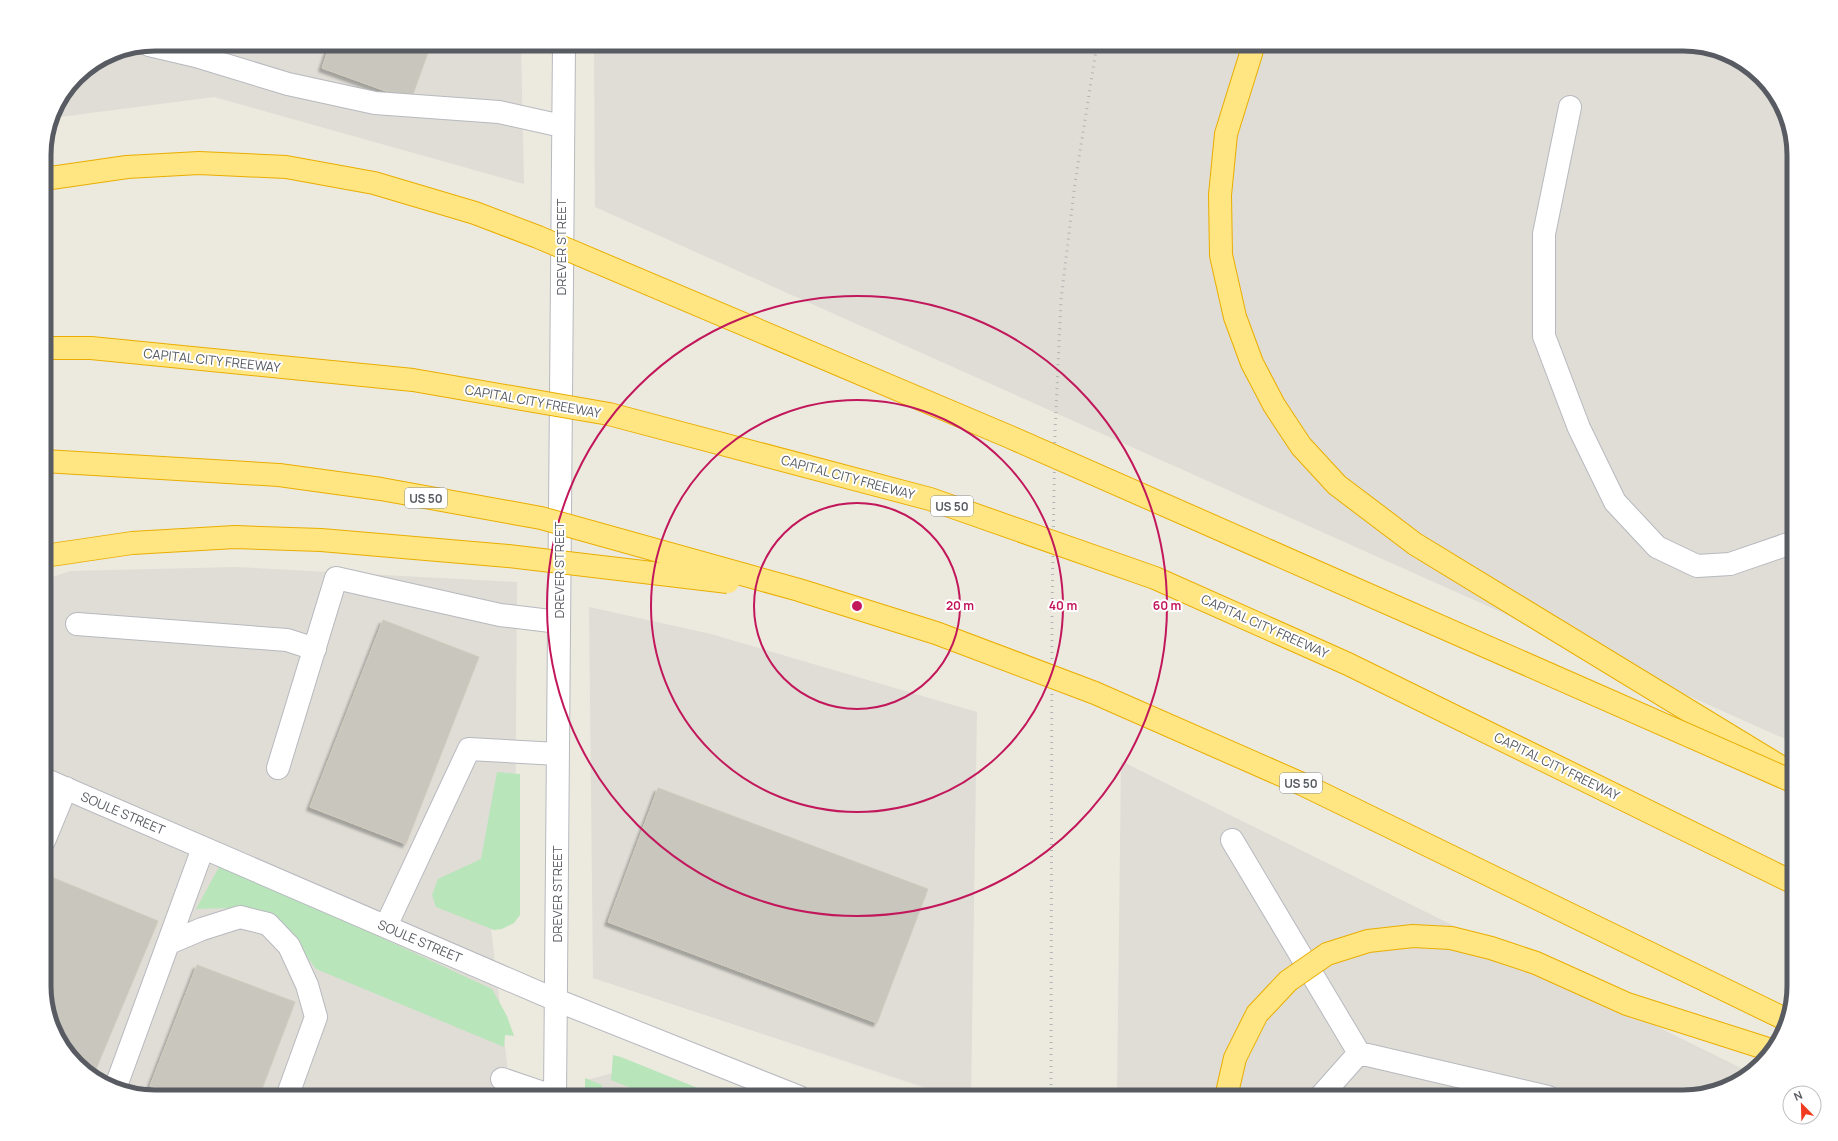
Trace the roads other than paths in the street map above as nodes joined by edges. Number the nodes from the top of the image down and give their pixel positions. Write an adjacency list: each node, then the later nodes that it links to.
1 (174, 51): 5 (street)
2 (564, 51): 5 (street, DREVER STREET)
3 (1252, 51): 17 (highway)
4 (1570, 107): 9 (street)
5 (562, 126): 12 (street, DREVER STREET)
6 (51, 178): 18 (highway, bridge)
7 (51, 348): 24 (highway, CAPITAL CITY FREEWAY / US 50, bridge)
8 (51, 461): 11 (highway, US 50, bridge)
9 (1787, 544)
10 (51, 555): 11 (highway, bridge)
11 (799, 590): 28 (highway, US 50, bridge)
12 (559, 622): 14 (street); 15 (street, DREVER STREET)
13 (77, 624): 14 (street)
14 (314, 649): 16 (street)
15 (558, 754): 25 (street); 27 (street, DREVER STREET)
16 (278, 768)
17 (1787, 771)
18 (1787, 779)
19 (51, 782): 20 (street, SOULE STREET)
20 (66, 788): 21 (street); 23 (street, SOULE STREET)
21 (51, 824)
22 (1232, 840): 30 (street)
23 (203, 848): 25 (street, SOULE STREET); 26 (street)
24 (1787, 880)
25 (386, 926): 27 (street, SOULE STREET)
26 (168, 943): 32 (street); 33 (street)
27 (556, 1000): 35 (street, DREVER STREET); 36 (street, SOULE STREET)
28 (1782, 1017)
29 (1766, 1049): 37 (highway, bridge)
30 (1359, 1053): 38 (street); 39 (street)
31 (502, 1079): 34 (street)
32 (117, 1083)
33 (290, 1090)
34 (534, 1090)
35 (555, 1090)
36 (781, 1090)
37 (1228, 1090)
38 (1326, 1090)
39 (1518, 1090)

